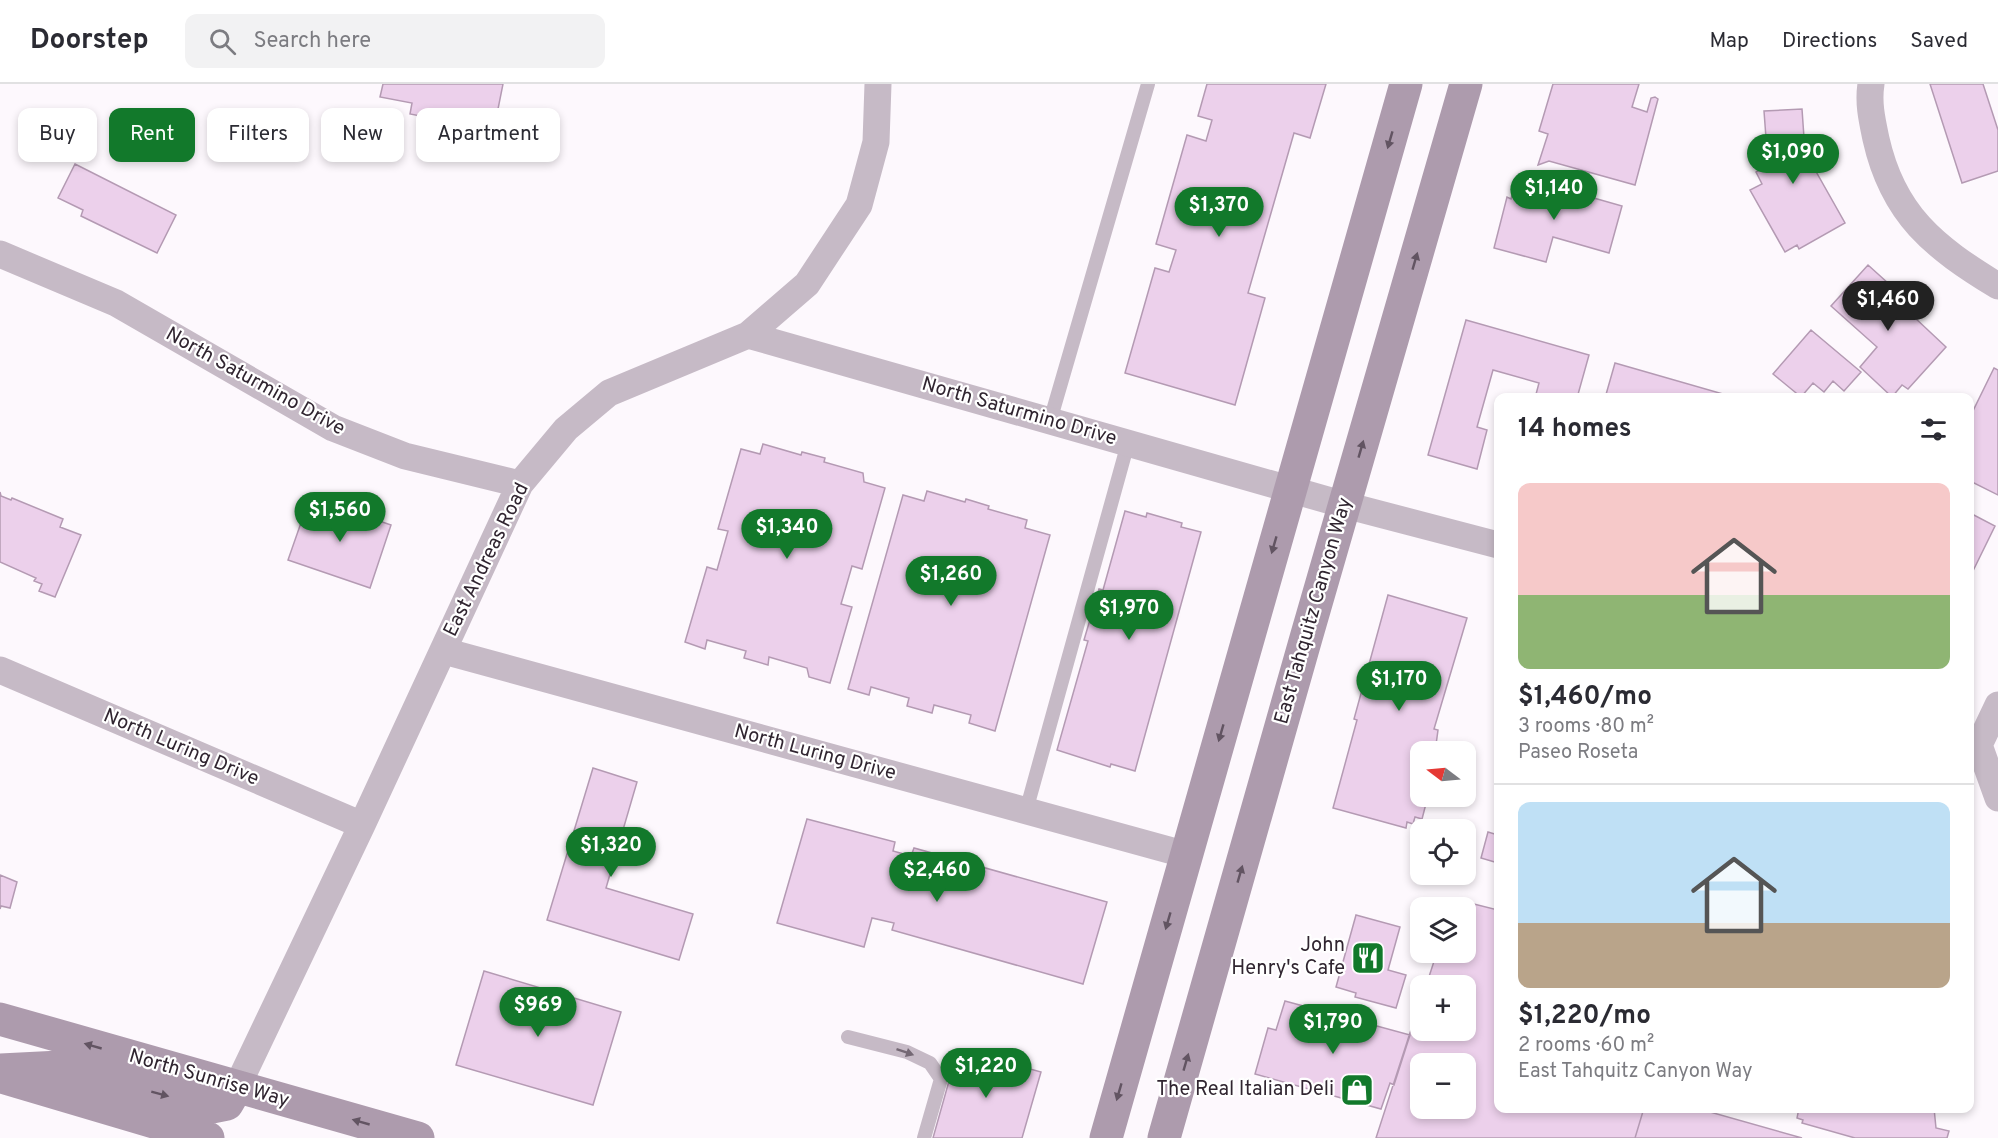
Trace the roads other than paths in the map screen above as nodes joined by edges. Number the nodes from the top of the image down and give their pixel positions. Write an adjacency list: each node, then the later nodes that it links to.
1 (878, 84): 8 (street, East Andreas Road)
2 (1148, 84): 9 (lane)
3 (1406, 84): 12 (main road, one-way to 12)
4 (1466, 84): 13 (main road, East Tahquitz Canyon Way, one-way to 4)
5 (1871, 84): 7 (street)
6 (0, 254): 11 (street, North Saturmino Drive)
7 (1998, 286)
8 (748, 335): 9 (street, North Saturmino Drive); 11 (street, East Andreas Road)
9 (1050, 421): 10 (street, North Saturmino Drive)
10 (1128, 443): 12 (street, North Saturmino Drive); 20 (lane)
11 (520, 484): 15 (street, East Andreas Road)
12 (1290, 489): 13 (street, North Saturmino Drive); 22 (main road, one-way to 22)
13 (1345, 505): 14 (street, North Saturmino Drive); 33 (main road, East Tahquitz Canyon Way, one-way to 13)
14 (1494, 544)
15 (444, 651): 20 (street, North Luring Drive); 21 (street, East Andreas Road)
16 (0, 670): 21 (street, North Luring Drive)
17 (1998, 705): 18 (street)
18 (1982, 745): 19 (street)
19 (1998, 798)
20 (1026, 811): 22 (street, North Luring Drive)
21 (362, 825): 27 (street, East Andreas Road)
22 (1187, 855): 32 (main road, one-way to 32)
23 (0, 1019): 27 (main road, North Sunrise Way, one-way to 23)
24 (848, 1037): 31 (lane, one-way to 31)
25 (0, 1070): 27 (main road, one-way to 27)
26 (0, 1077): 28 (main road)
27 (237, 1087): 30 (main road, North Sunrise Way, one-way to 27)
28 (152, 1130): 29 (main road)
29 (208, 1138)
30 (418, 1138)
31 (924, 1138)
32 (1106, 1138)
33 (1164, 1138)

